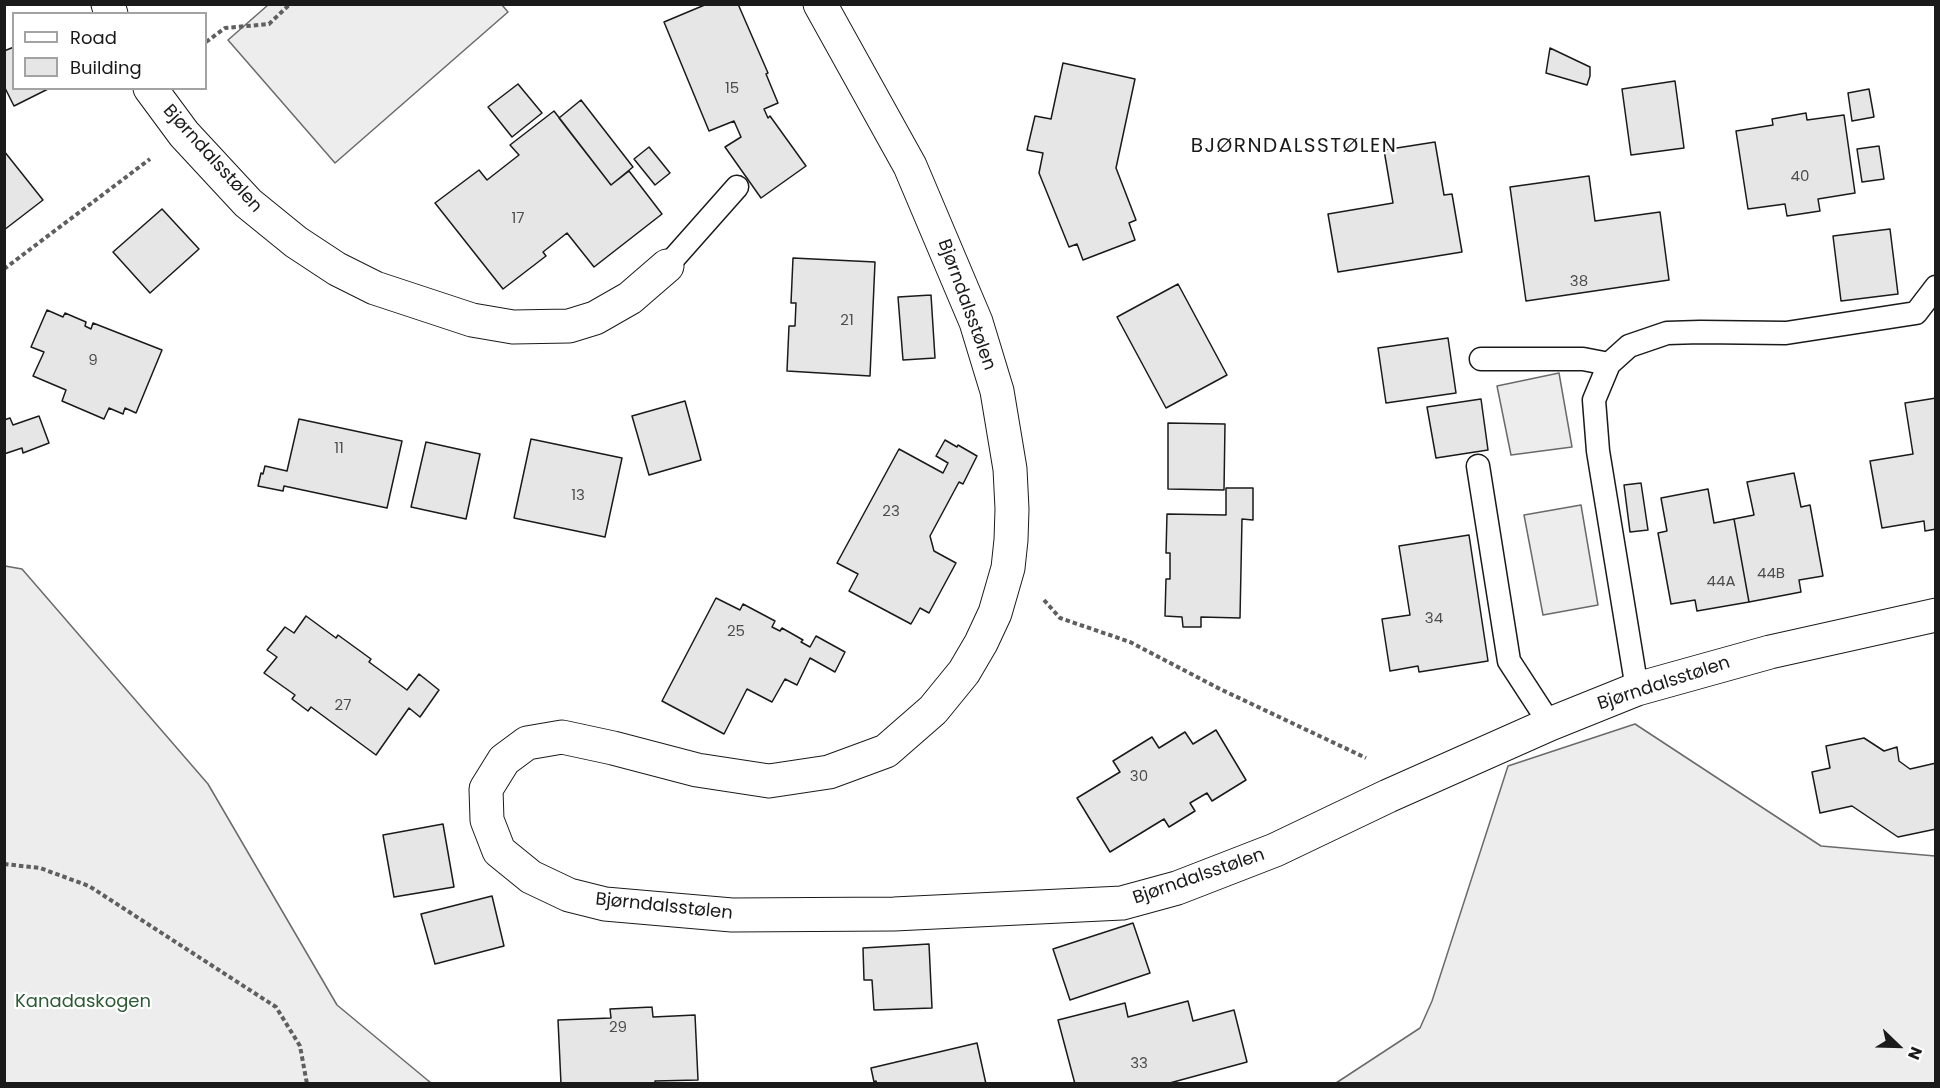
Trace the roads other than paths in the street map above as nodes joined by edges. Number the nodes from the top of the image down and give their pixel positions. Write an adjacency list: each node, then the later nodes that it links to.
1 (820, 4): 11 (street, Bjørndalsstølen)
2 (151, 90): 4 (street, Bjørndalsstølen)
3 (737, 188): 4 (lane)
4 (667, 266)
5 (1935, 286): 7 (lane)
6 (1481, 359): 7 (lane)
7 (1609, 364): 10 (lane)
8 (1478, 466): 11 (lane)
9 (1935, 615): 10 (street, Bjørndalsstølen)
10 (1637, 689): 11 (street, Bjørndalsstølen)
11 (1550, 724)

